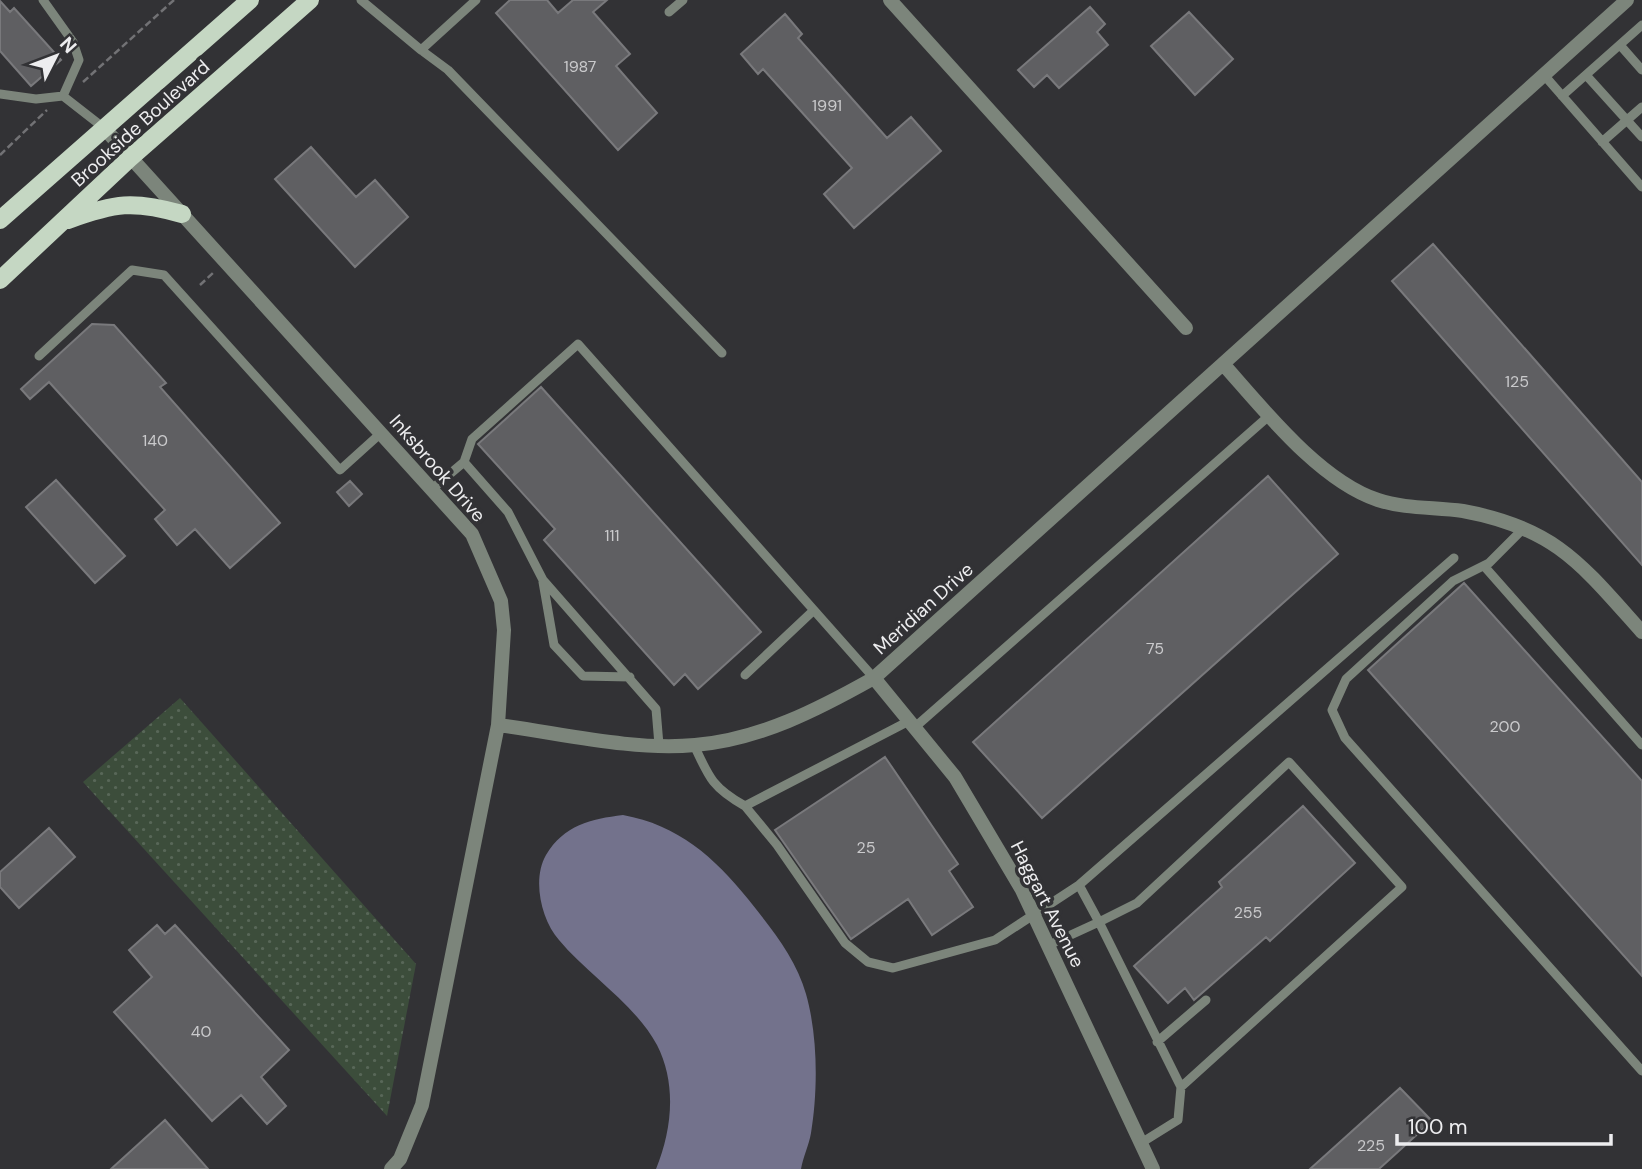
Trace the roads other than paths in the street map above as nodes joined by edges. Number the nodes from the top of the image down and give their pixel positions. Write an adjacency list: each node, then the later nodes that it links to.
1 (43, 0): 18 (lane)
2 (250, 0): 21 (main road, Brookside Boulevard)
3 (310, 0): 24 (main road, Brookside Boulevard)
4 (361, 0): 12 (lane)
5 (476, 0): 12 (lane)
6 (683, 0): 9 (lane)
7 (890, 0): 30 (street)
8 (1627, 0): 14 (street, Meridian Drive)
9 (669, 12)
10 (1642, 25): 11 (lane)
11 (1620, 44): 13 (lane); 15 (lane)
12 (421, 50): 31 (lane)
13 (1642, 70)
14 (1544, 75): 17 (lane); 33 (street, Meridian Drive)
15 (1586, 75): 17 (lane); 20 (lane)
16 (0, 94): 18 (lane)
17 (1562, 96): 23 (lane)
18 (64, 97): 21 (lane)
19 (1642, 107): 20 (lane)
20 (1627, 120): 22 (lane); 23 (lane)
21 (104, 128): 24 (street, Inksbrook Drive); 27 (main road, Brookside Boulevard)
22 (1642, 137)
23 (1602, 142): 25 (lane)
24 (131, 158): 26 (street, Inksbrook Drive); 28 (main road, Brookside Boulevard)
25 (1642, 187)
26 (182, 214): 28 (main road); 35 (street, Inksbrook Drive)
27 (0, 220)
28 (58, 224): 29 (main road, Brookside Boulevard)
29 (0, 279)
30 (1186, 328)
31 (722, 353)
32 (39, 356): 35 (lane)
33 (1224, 365): 34 (street); 46 (street, Meridian Drive)
34 (1270, 415): 38 (street); 47 (lane)
35 (381, 432): 37 (street, Inksbrook Drive)
36 (464, 462): 37 (lane); 41 (lane); 42 (lane)
37 (432, 489): 48 (street, Inksbrook Drive)
38 (1524, 528): 40 (lane); 43 (street)
39 (1454, 558): 53 (lane)
40 (1484, 566): 51 (lane); 59 (lane)
41 (543, 580): 45 (lane); 45 (lane)
42 (814, 610): 44 (lane); 46 (lane)
43 (1642, 632)
44 (745, 675)
45 (630, 677): 49 (lane)
46 (874, 678): 47 (street, Haggart Avenue); 50 (street, Meridian Drive)
47 (912, 724): 52 (lane); 54 (street, Haggart Avenue)
48 (498, 725): 49 (street, Meridian Drive); 62 (street, Inksbrook Drive)
49 (659, 745): 50 (street, Meridian Drive)
50 (694, 745): 52 (lane)
51 (1642, 745)
52 (745, 806): 54 (lane)
53 (1079, 885): 54 (lane); 55 (lane)
54 (1035, 916): 56 (street, Haggart Avenue)
55 (1099, 922): 56 (lane); 58 (lane); 60 (lane)
56 (1049, 945): 61 (street, Haggart Avenue)
57 (1206, 1000): 58 (lane)
58 (1157, 1042): 60 (lane)
59 (1642, 1071)
60 (1181, 1087): 61 (lane)
61 (1141, 1143): 63 (street, Haggart Avenue)
62 (391, 1169)
63 (1153, 1169)

